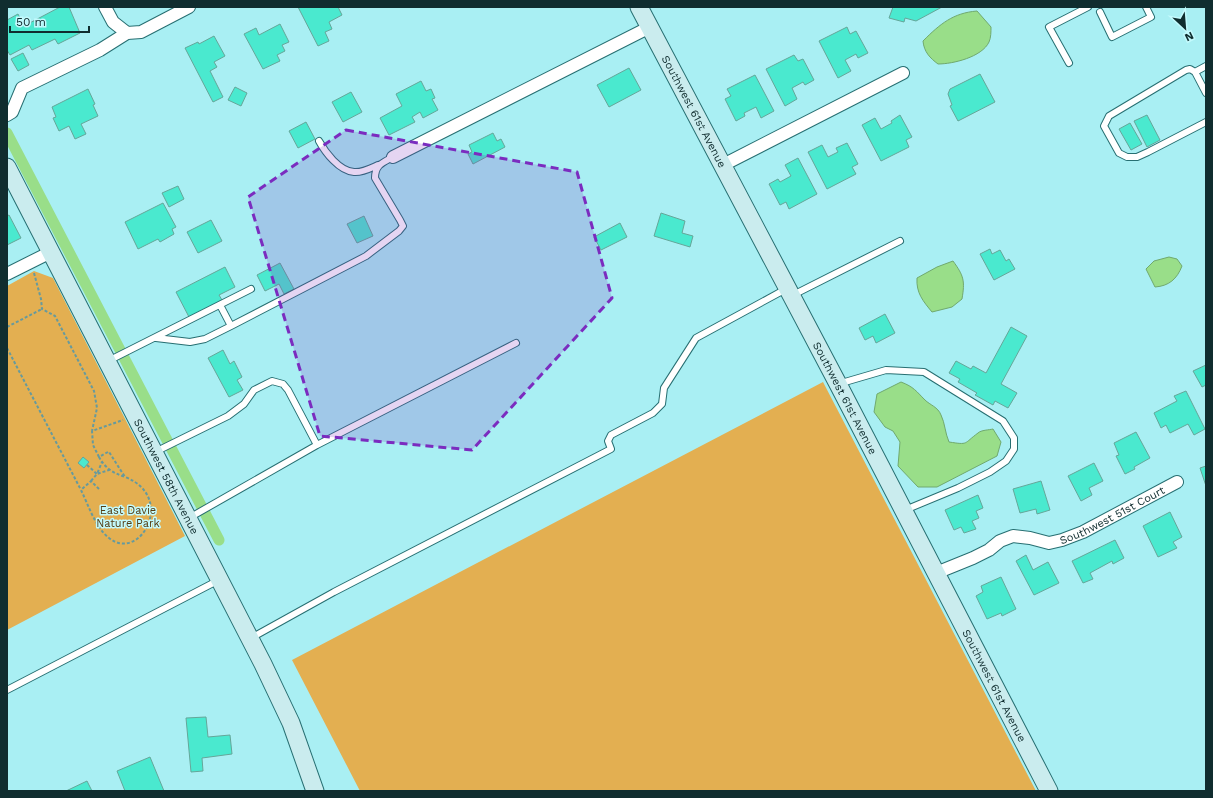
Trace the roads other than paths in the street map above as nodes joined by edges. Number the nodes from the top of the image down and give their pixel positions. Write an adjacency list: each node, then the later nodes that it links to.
1 (105, 7): 8 (street)
2 (189, 7): 8 (street)
3 (639, 7): 7 (street, Southwest 61st Avenue)
4 (1088, 7): 9 (lane)
5 (1146, 7): 6 (lane)
6 (1100, 12)
7 (650, 27): 17 (street); 19 (street, Southwest 61st Avenue)
8 (127, 33): 14 (street)
9 (1069, 63)
10 (1206, 66): 11 (lane)
11 (1195, 72): 13 (lane); 15 (lane)
12 (903, 73): 19 (street)
13 (1206, 93)
14 (7, 115)
15 (1206, 122)
16 (319, 141): 18 (lane)
17 (393, 157): 18 (lane)
18 (378, 165): 27 (lane)
19 (723, 165): 25 (street, Southwest 61st Avenue)
20 (7, 167): 22 (street, Southwest 58th Avenue)
21 (900, 241): 25 (lane)
22 (51, 252): 23 (street); 30 (street, Southwest 58th Avenue)
23 (7, 274)
24 (251, 289): 26 (lane)
25 (789, 292): 31 (street, Southwest 61st Avenue); 39 (lane)
26 (220, 305): 27 (lane); 28 (lane)
27 (231, 326): 28 (lane)
28 (154, 338): 30 (lane)
29 (516, 343): 32 (lane)
30 (107, 361): 33 (street, Southwest 58th Avenue)
31 (838, 384): 35 (street, Southwest 61st Avenue); 35 (lane)
32 (317, 445): 33 (lane); 36 (lane)
33 (158, 450): 36 (street, Southwest 58th Avenue)
34 (1176, 482): 37 (street, Southwest 51st Court)
35 (903, 510): 37 (street, Southwest 61st Avenue)
36 (191, 517): 38 (street, Southwest 58th Avenue)
37 (936, 573): 42 (street, Southwest 61st Avenue)
38 (219, 580): 39 (street, Southwest 58th Avenue); 40 (lane)
39 (250, 639): 41 (street, Southwest 58th Avenue)
40 (7, 690)
41 (315, 791)
42 (1049, 791)

